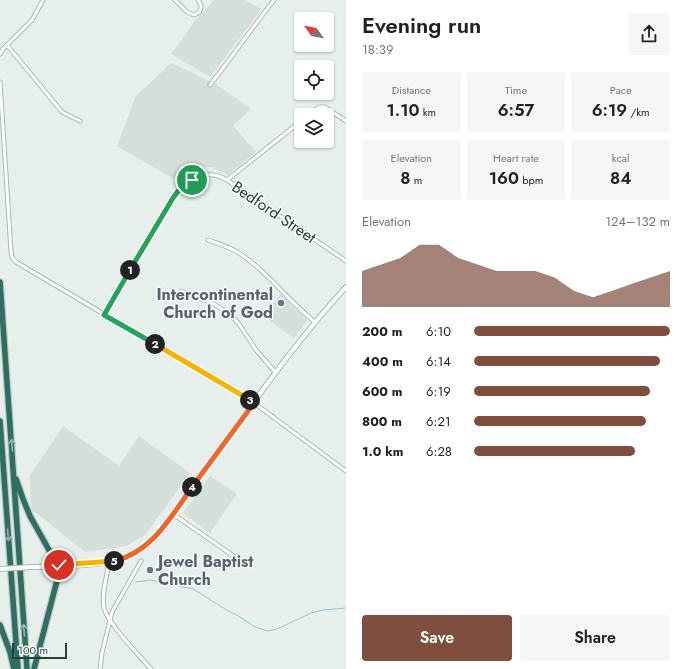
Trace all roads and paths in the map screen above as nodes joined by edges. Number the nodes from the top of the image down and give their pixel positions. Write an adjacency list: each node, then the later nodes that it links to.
1 (43, 0): 5 (street)
2 (175, 0): 3 (street)
3 (198, 0)
4 (274, 0): 8 (street)
5 (7, 45): 6 (street); 10 (street)
6 (0, 54)
7 (0, 82): 19 (street)
8 (210, 85)
9 (334, 112): 11 (street)
10 (80, 121)
11 (346, 121)
12 (294, 127): 13 (street)
13 (227, 180): 15 (street, Bedford Street); 19 (street, Bedford Street)
14 (208, 240): 20 (street)
15 (346, 261)
16 (0, 282): 25 (highway, one-way to 16)
17 (346, 287): 20 (main road)
18 (181, 291): 21 (street)
19 (104, 315): 22 (street)
20 (315, 322): 21 (main road)
21 (276, 373): 22 (main road)
22 (254, 403): 26 (street); 28 (main road)
23 (0, 421): 24 (highway)
24 (3, 468): 27 (highway); 37 (highway, one-way to 37)
25 (13, 470): 32 (highway); 38 (highway, one-way to 25)
26 (346, 472)
27 (0, 481)
28 (174, 514): 29 (street); 31 (main road)
29 (235, 557)
30 (141, 561): 34 (street)
31 (109, 562): 32 (main road); 34 (street)
32 (59, 565): 33 (main road, bridge); 39 (highway)
33 (0, 569)
34 (110, 621): 40 (street); 41 (street)
35 (0, 625): 36 (highway)
36 (14, 669)
37 (18, 669)
38 (27, 669)
39 (34, 669)
40 (100, 669)
41 (151, 669)

